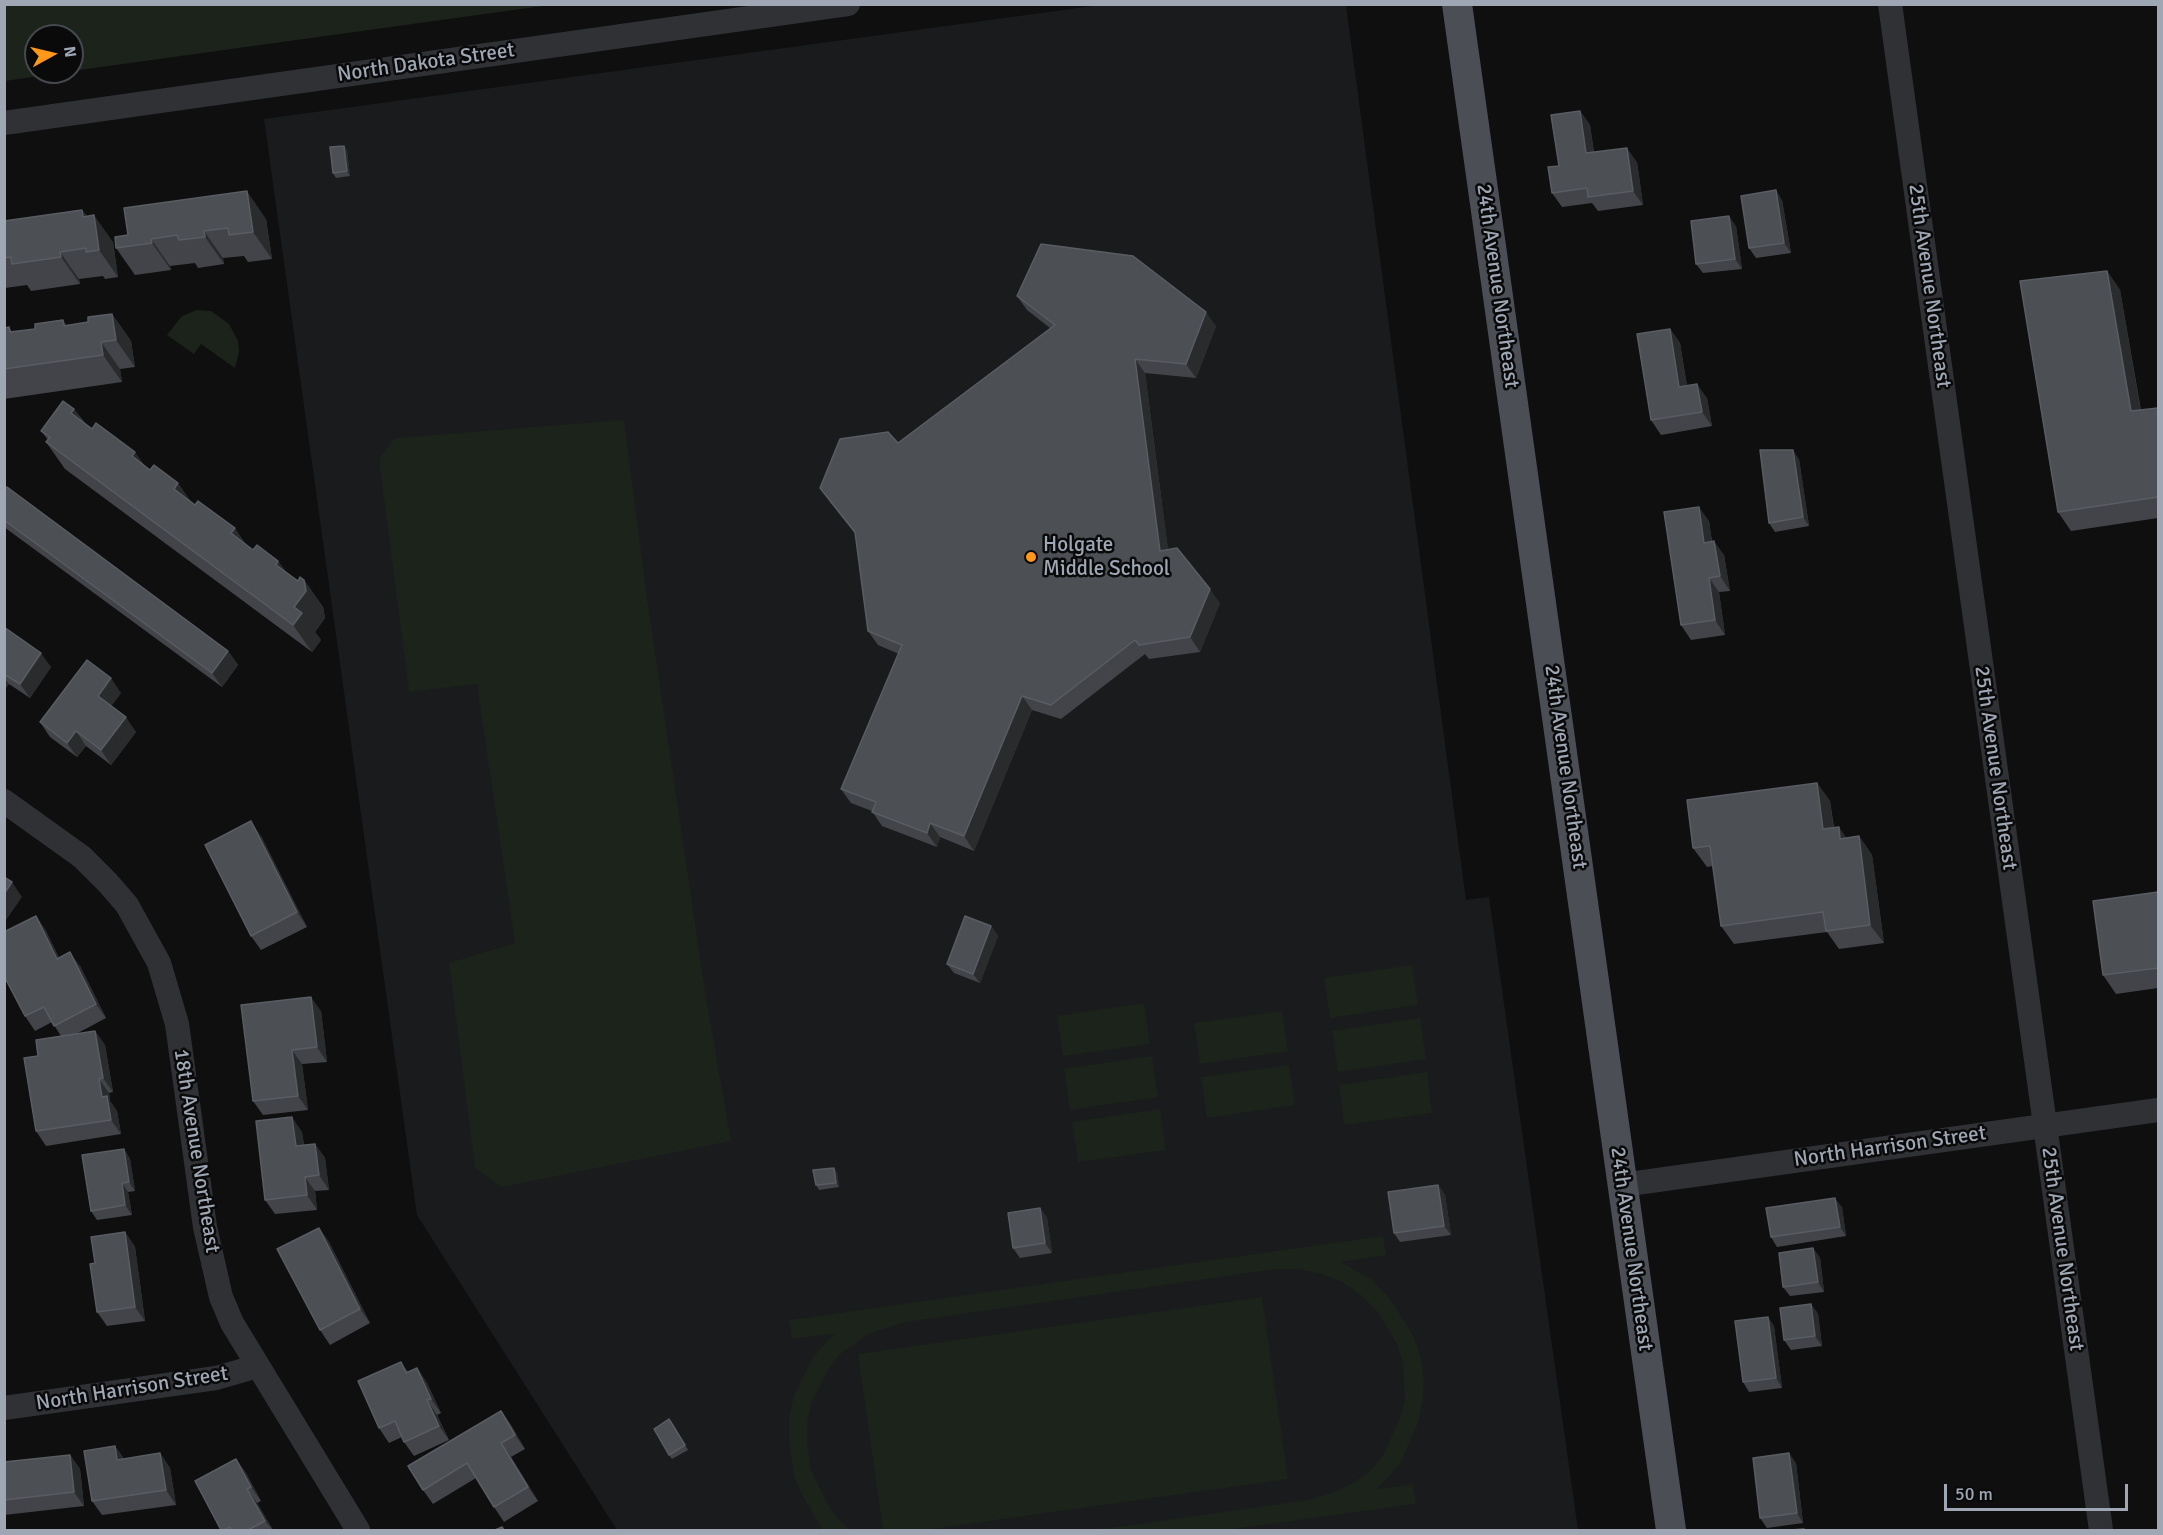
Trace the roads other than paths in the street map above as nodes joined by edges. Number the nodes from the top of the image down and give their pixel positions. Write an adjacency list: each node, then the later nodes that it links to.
1 (848, 4): 4 (street, North Dakota Street)
2 (1457, 4): 8 (main road, 24th Avenue Northeast)
3 (1890, 4): 7 (street, 25th Avenue Northeast)
4 (4, 123)
5 (4, 801): 9 (street, 18th Avenue Northeast)
6 (2158, 1110): 7 (street, North Harrison Street)
7 (2044, 1125): 8 (street, North Harrison Street); 13 (street, 25th Avenue Northeast)
8 (1622, 1185): 12 (main road, 24th Avenue Northeast)
9 (258, 1366): 10 (street, North Harrison Street); 11 (street, 18th Avenue Northeast)
10 (4, 1408)
11 (358, 1530)
12 (1671, 1530)
13 (2101, 1530)

